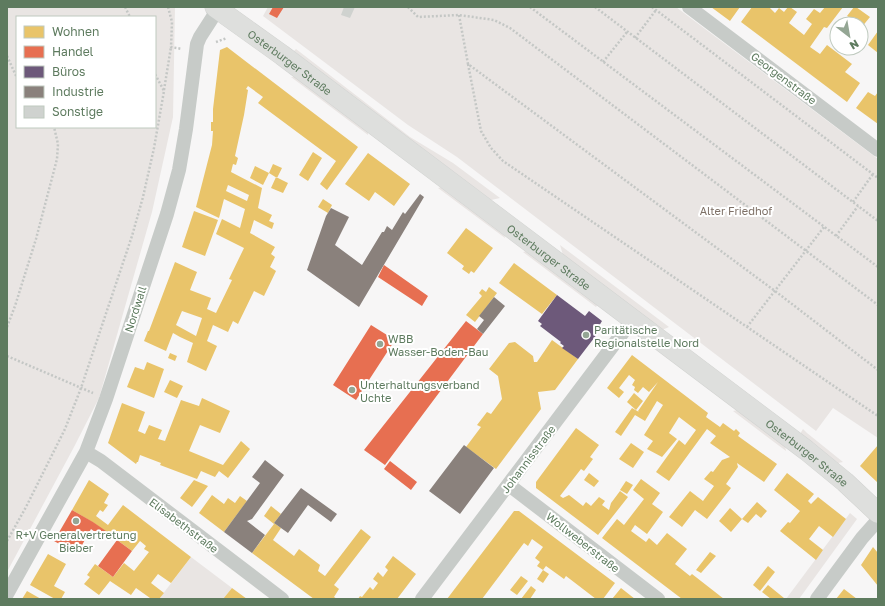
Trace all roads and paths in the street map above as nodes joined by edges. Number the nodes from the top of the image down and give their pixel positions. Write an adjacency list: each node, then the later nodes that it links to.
1 (124, 7): 10 (path)
2 (408, 7): 9 (path)
3 (530, 7): 15 (path)
4 (595, 7): 11 (path)
5 (652, 7): 8 (path)
6 (689, 7): 21 (street, Georgenstraße)
7 (216, 8): 33 (street, Osterburger Straße); 39 (street, Nordwall)
8 (656, 10): 12 (path); 22 (path)
9 (459, 15): 16 (path); 29 (path)
10 (129, 16)
11 (627, 32): 12 (path); 15 (path)
12 (635, 38): 24 (path)
13 (171, 47): 19 (path)
14 (7, 56): 17 (path)
15 (604, 62): 27 (path)
16 (468, 64): 31 (path); 35 (path)
17 (16, 76)
18 (156, 76): 19 (path)
19 (164, 91): 38 (path)
20 (54, 128): 34 (path)
21 (878, 150)
22 (873, 174): 23 (path); 24 (path)
23 (878, 178)
24 (853, 202): 25 (path)
25 (858, 206): 26 (path); 28 (path)
26 (878, 221)
27 (824, 227): 28 (path); 29 (path)
28 (836, 236): 30 (path)
29 (806, 251): 31 (path); 32 (path)
30 (878, 267)
31 (775, 291): 35 (path); 37 (path)
32 (878, 305)
33 (633, 319): 42 (street, Johannisstraße); 43 (street, Osterburger Straße)
34 (7, 327)
35 (747, 327): 40 (path)
36 (7, 356): 38 (path)
37 (878, 370)
38 (80, 388): 39 (path); 45 (path)
39 (106, 399): 41 (street, Nordwall)
40 (878, 416)
41 (86, 452): 46 (street, Nordwall); 47 (street, Elisabethstraße)
42 (509, 484): 48 (street, Johannisstraße); 49 (street, Wollweberstraße)
43 (878, 513)
44 (878, 520): 50 (street)
45 (7, 541)
46 (7, 594)
47 (282, 599)
48 (422, 599)
49 (658, 599)
50 (817, 599)

